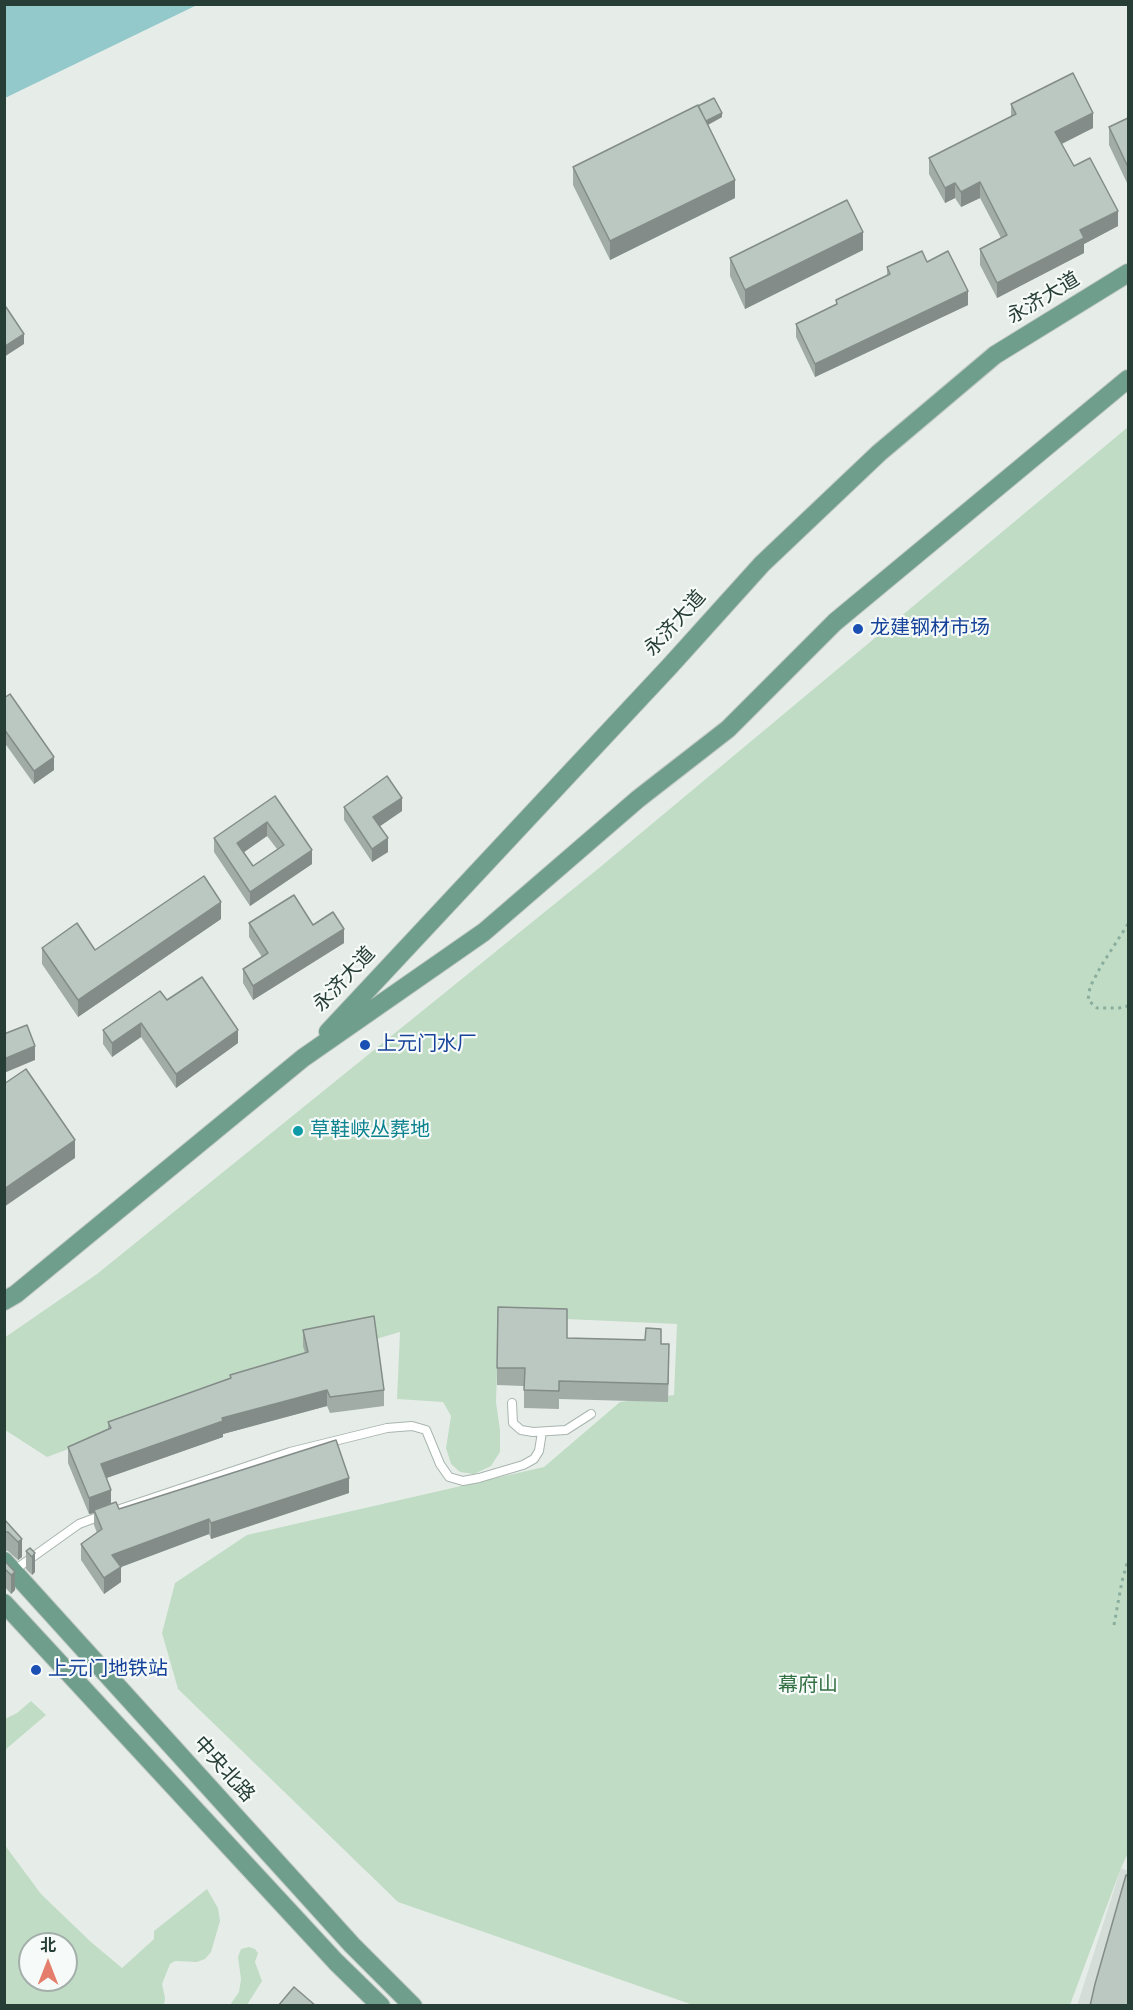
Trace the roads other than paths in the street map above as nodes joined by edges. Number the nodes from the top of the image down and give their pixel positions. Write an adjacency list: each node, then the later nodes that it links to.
1 (1128, 273): 3 (main road, 永济大道)
2 (1128, 379): 3 (main road, 永济大道)
3 (303, 1058): 4 (main road, 永济大道)
4 (4, 1301)
5 (512, 1403): 7 (lane)
6 (591, 1414): 7 (lane)
7 (542, 1432): 8 (lane)
8 (9, 1566): 11 (main road, 中央北路)
9 (4, 1603): 10 (main road)
10 (381, 2006)
11 (413, 2006)

